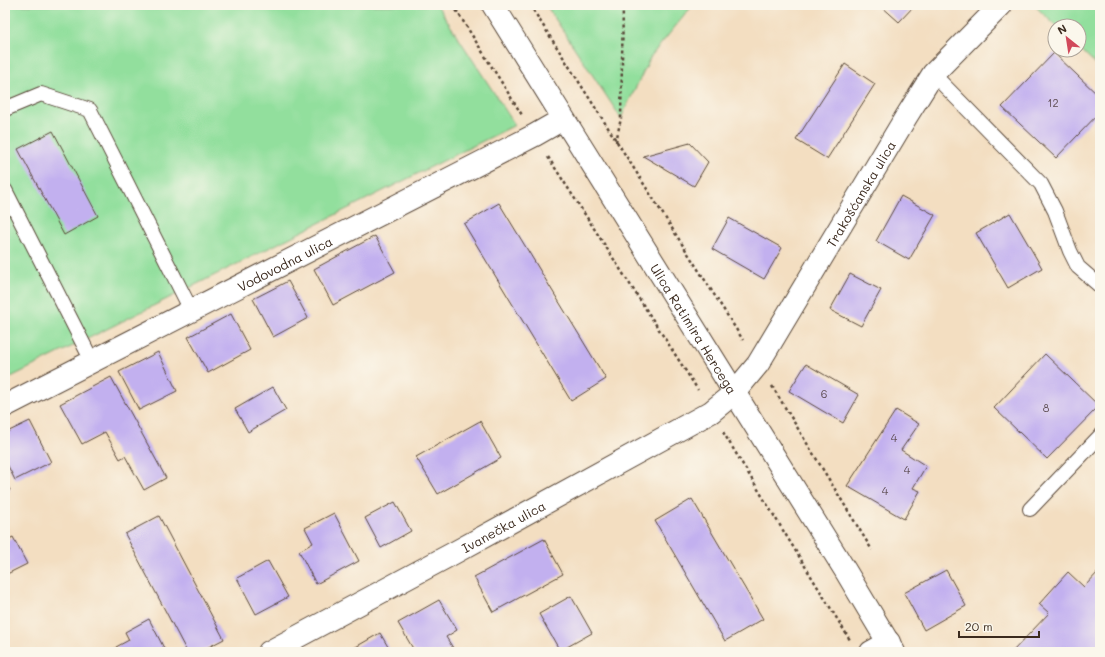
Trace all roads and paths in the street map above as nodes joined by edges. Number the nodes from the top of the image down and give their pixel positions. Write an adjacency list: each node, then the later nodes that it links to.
1 (453, 5): 9 (path)
2 (493, 5): 8 (street, Ulica Ratimira Hercega)
3 (530, 5): 10 (path)
4 (623, 5): 10 (path)
5 (1001, 5): 6 (street, Trakošćanska ulica)
6 (934, 74): 13 (lane); 19 (street, Trakošćanska ulica)
7 (5, 108): 14 (lane)
8 (563, 119): 14 (street, Vodovodna ulica); 19 (street, Ulica Ratimira Hercega)
9 (524, 120)
10 (616, 142): 15 (path)
11 (547, 154): 18 (path)
12 (5, 190): 16 (lane)
13 (1100, 286)
14 (191, 310): 16 (street, Vodovodna ulica)
15 (744, 342)
16 (92, 361): 20 (street, Vodovodna ulica)
17 (768, 379): 24 (path)
18 (698, 391)
19 (734, 393): 25 (street, Ulica Ratimira Hercega); 26 (street, Ivanečka ulica)
20 (5, 406)
21 (722, 430): 25 (path)
22 (1100, 436): 23 (lane)
23 (1030, 509)
24 (872, 550)
25 (877, 648)
26 (269, 652)

